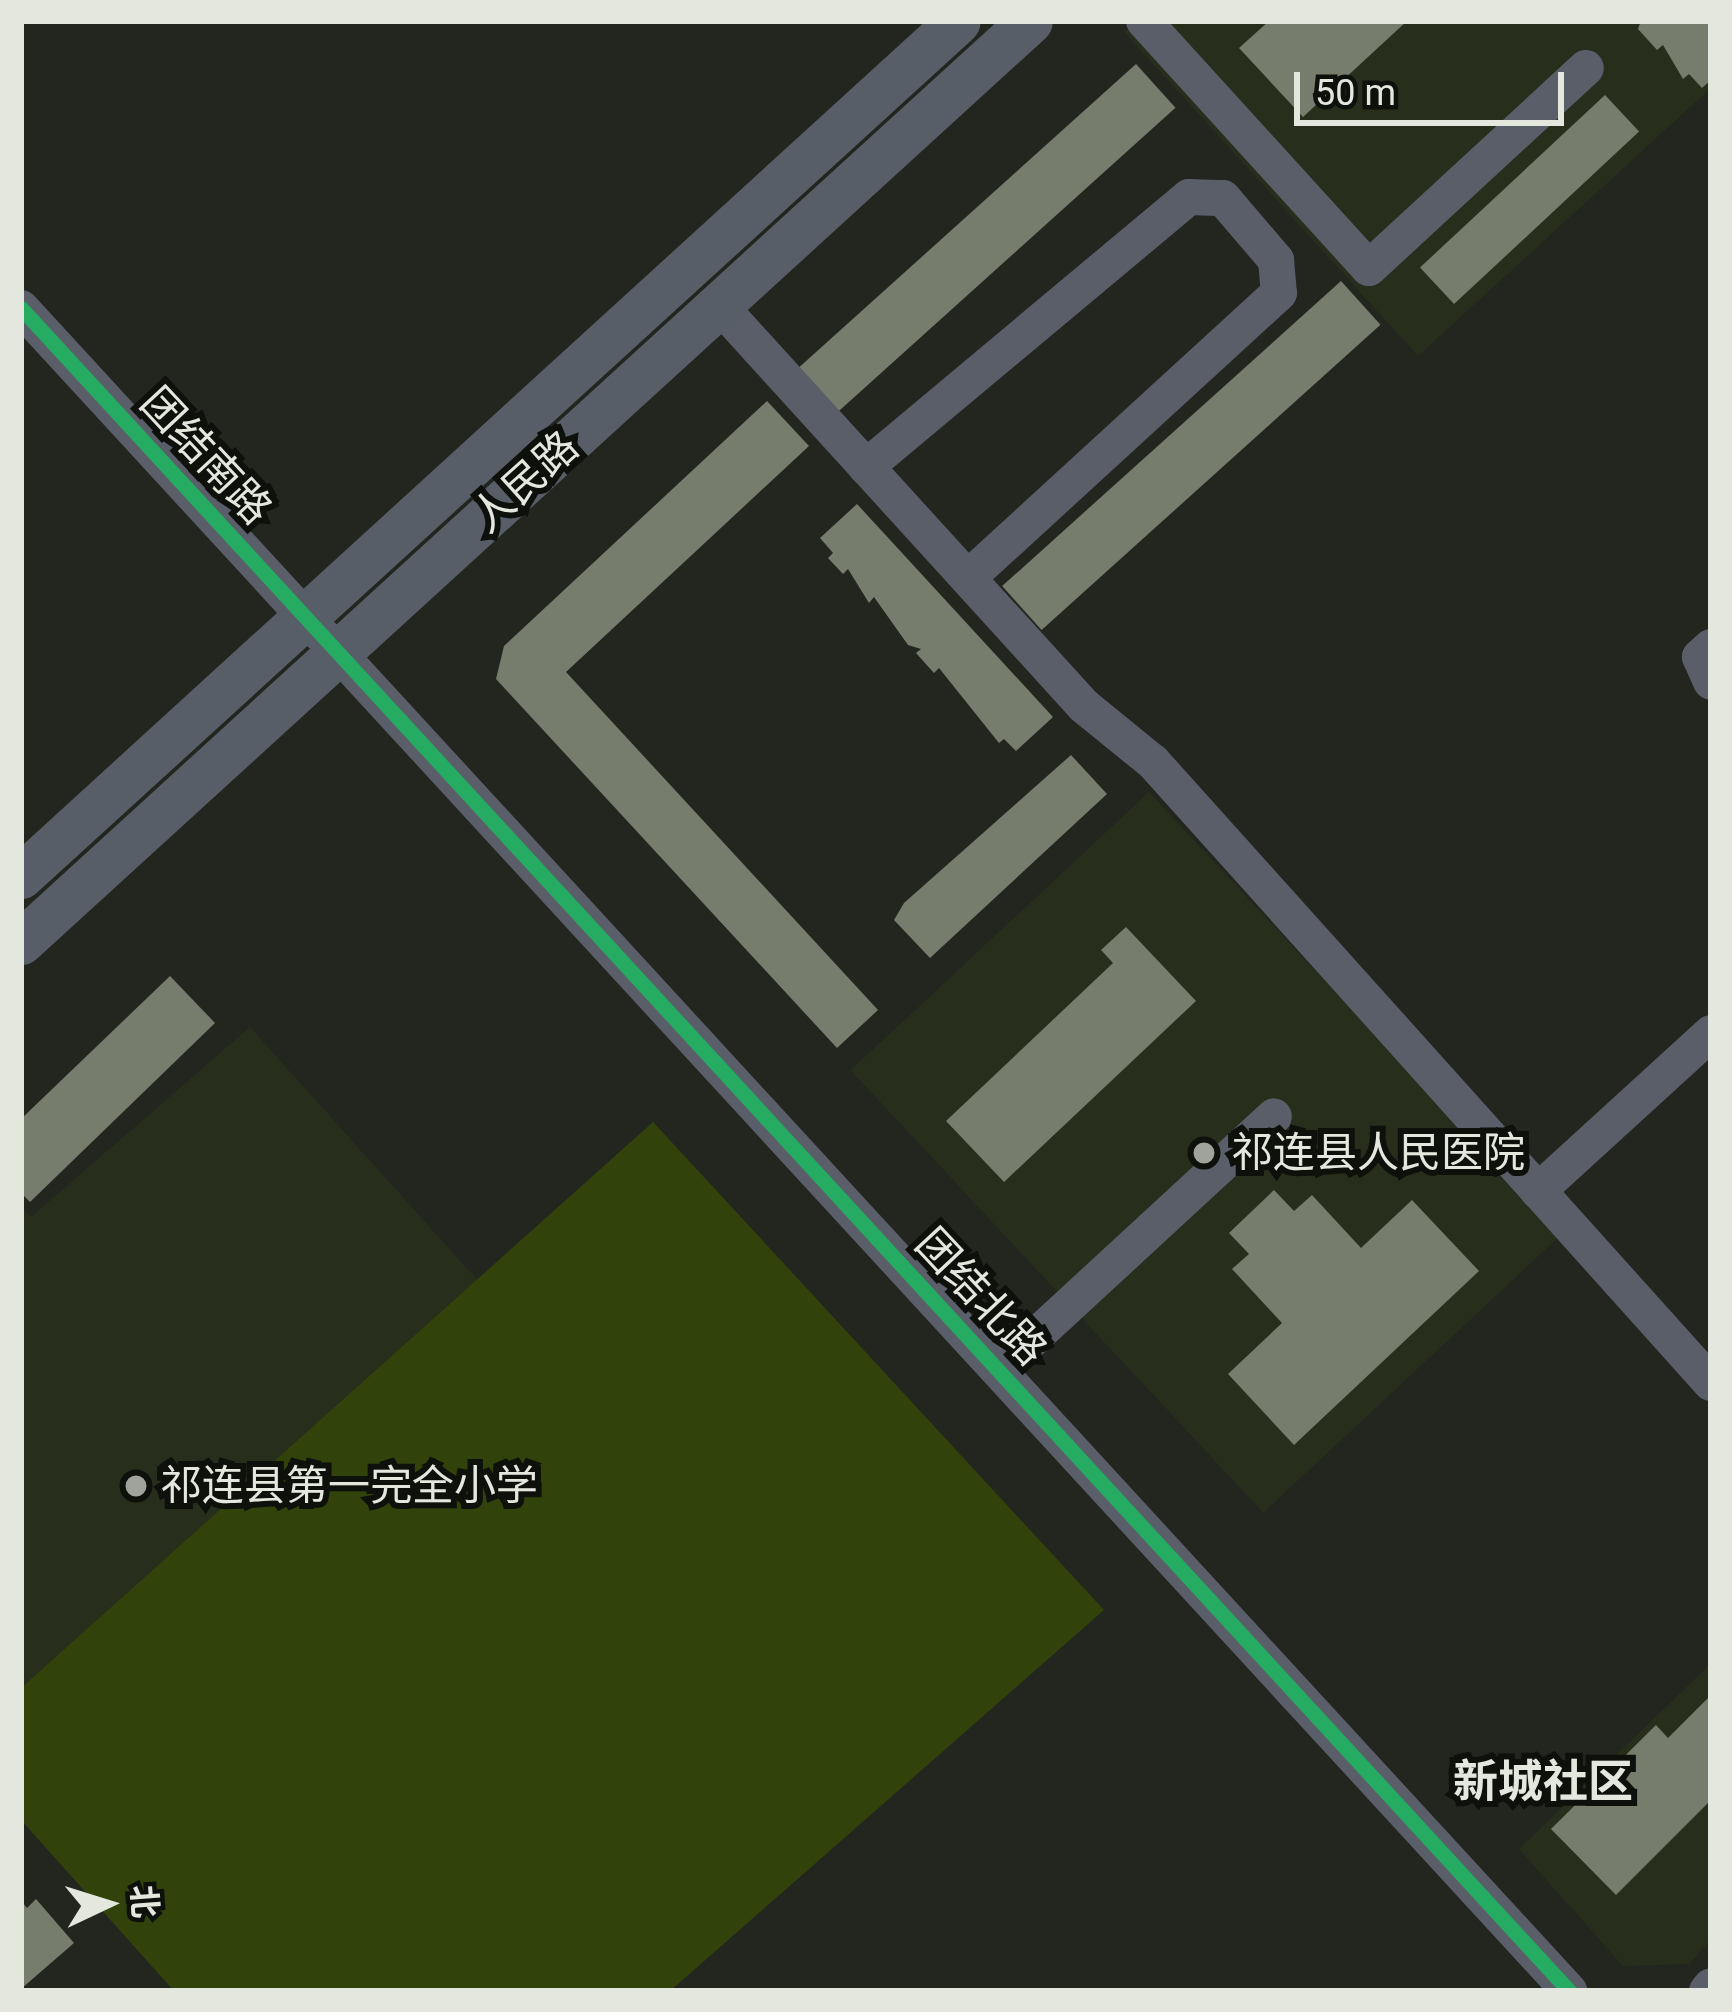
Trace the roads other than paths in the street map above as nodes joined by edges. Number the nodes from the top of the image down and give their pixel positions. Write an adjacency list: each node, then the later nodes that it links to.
1 (958, 21): 9 (main road, 人民路)
2 (1030, 21): 5 (main road, 人民路)
3 (1144, 21): 4 (street)
4 (1586, 68)
5 (719, 305): 7 (street); 11 (main road, 人民路)
6 (21, 308): 9 (street, 团结南路)
7 (866, 466): 8 (street); 8 (street)
8 (968, 578): 17 (street)
9 (305, 616): 11 (street, 团结南路); 13 (main road, 人民路)
10 (1711, 647): 12 (street)
11 (339, 652): 14 (main road, 人民路); 18 (street, 团结北路)
12 (1711, 682)
13 (21, 876)
14 (21, 942)
15 (1711, 1033): 17 (street)
16 (1274, 1116): 18 (street)
17 (1538, 1190): 19 (street)
18 (999, 1370): 20 (street, 团结北路)
19 (1711, 1383)
20 (1569, 1991)

